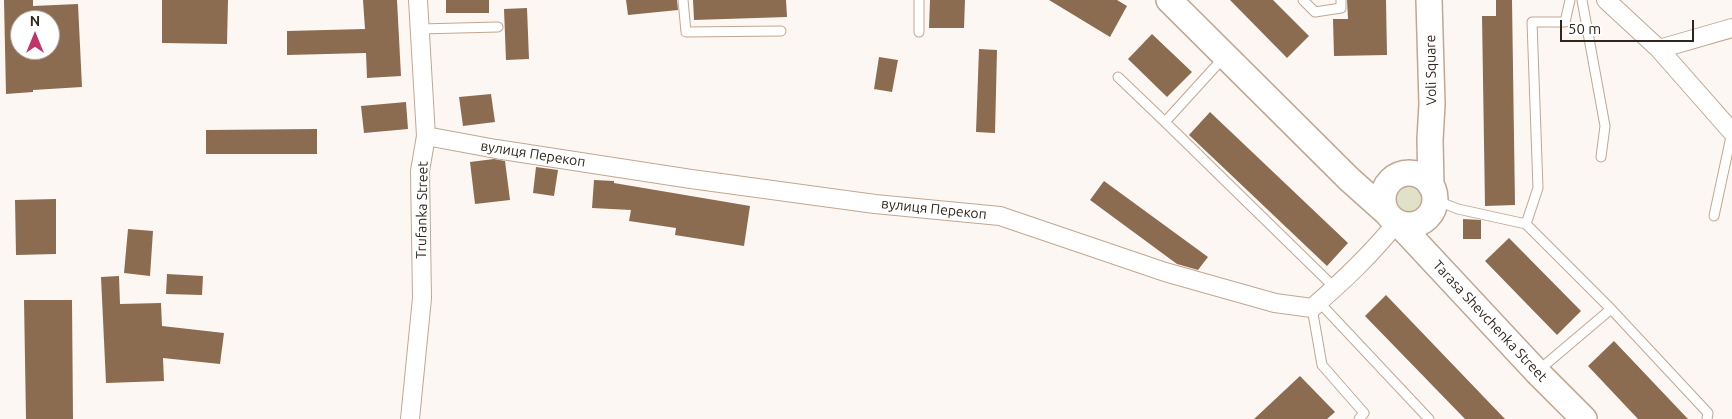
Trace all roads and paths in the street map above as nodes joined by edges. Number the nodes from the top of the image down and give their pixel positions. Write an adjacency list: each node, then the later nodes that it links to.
1 (418, 0): 13 (street, Trufanka Street)
2 (683, 0): 14 (lane)
3 (919, 0): 15 (lane)
4 (1169, 0): 17 (main road, Tarasa Shevchenka Street)
5 (1303, 0): 6 (lane)
6 (1341, 0)
7 (1429, 0): 22 (main road, Voli Square)
8 (1570, 0): 29 (lane)
9 (1582, 0): 23 (lane)
10 (1606, 0): 16 (street)
11 (498, 26): 13 (lane)
12 (1732, 28): 16 (street)
13 (420, 29): 21 (street, Trufanka Street)
14 (781, 31)
15 (919, 32)
16 (1659, 49): 20 (street)
17 (1225, 56): 19 (lane); 25 (main road, Tarasa Shevchenka Street)
18 (1118, 77): 19 (lane)
19 (1165, 122): 31 (lane)
20 (1732, 132): 27 (lane)
21 (426, 136): 32 (street, вулиця Перекоп); 35 (street, Trufanka Street)
22 (1430, 140): 24 (main road); 26 (main road, Voli Square)
23 (1601, 157)
24 (1399, 176): 25 (main road); 26 (main road); 28 (main road)
25 (1349, 179): 28 (main road, Tarasa Shevchenka Street)
26 (1433, 199): 28 (main road); 29 (lane); 30 (main road, Voli Square)
27 (1714, 216)
28 (1392, 218): 30 (main road, Tarasa Shevchenka Street); 31 (street)
29 (1526, 224): 33 (lane)
30 (1434, 262): 34 (main road, Tarasa Shevchenka Street)
31 (1335, 288): 32 (street)
32 (1315, 305): 36 (lane); 37 (lane)
33 (1611, 309): 34 (lane); 39 (lane)
34 (1537, 372): 38 (main road, Tarasa Shevchenka Street)
35 (410, 419)
36 (1359, 419)
37 (1430, 419)
38 (1584, 419)
39 (1707, 419)

